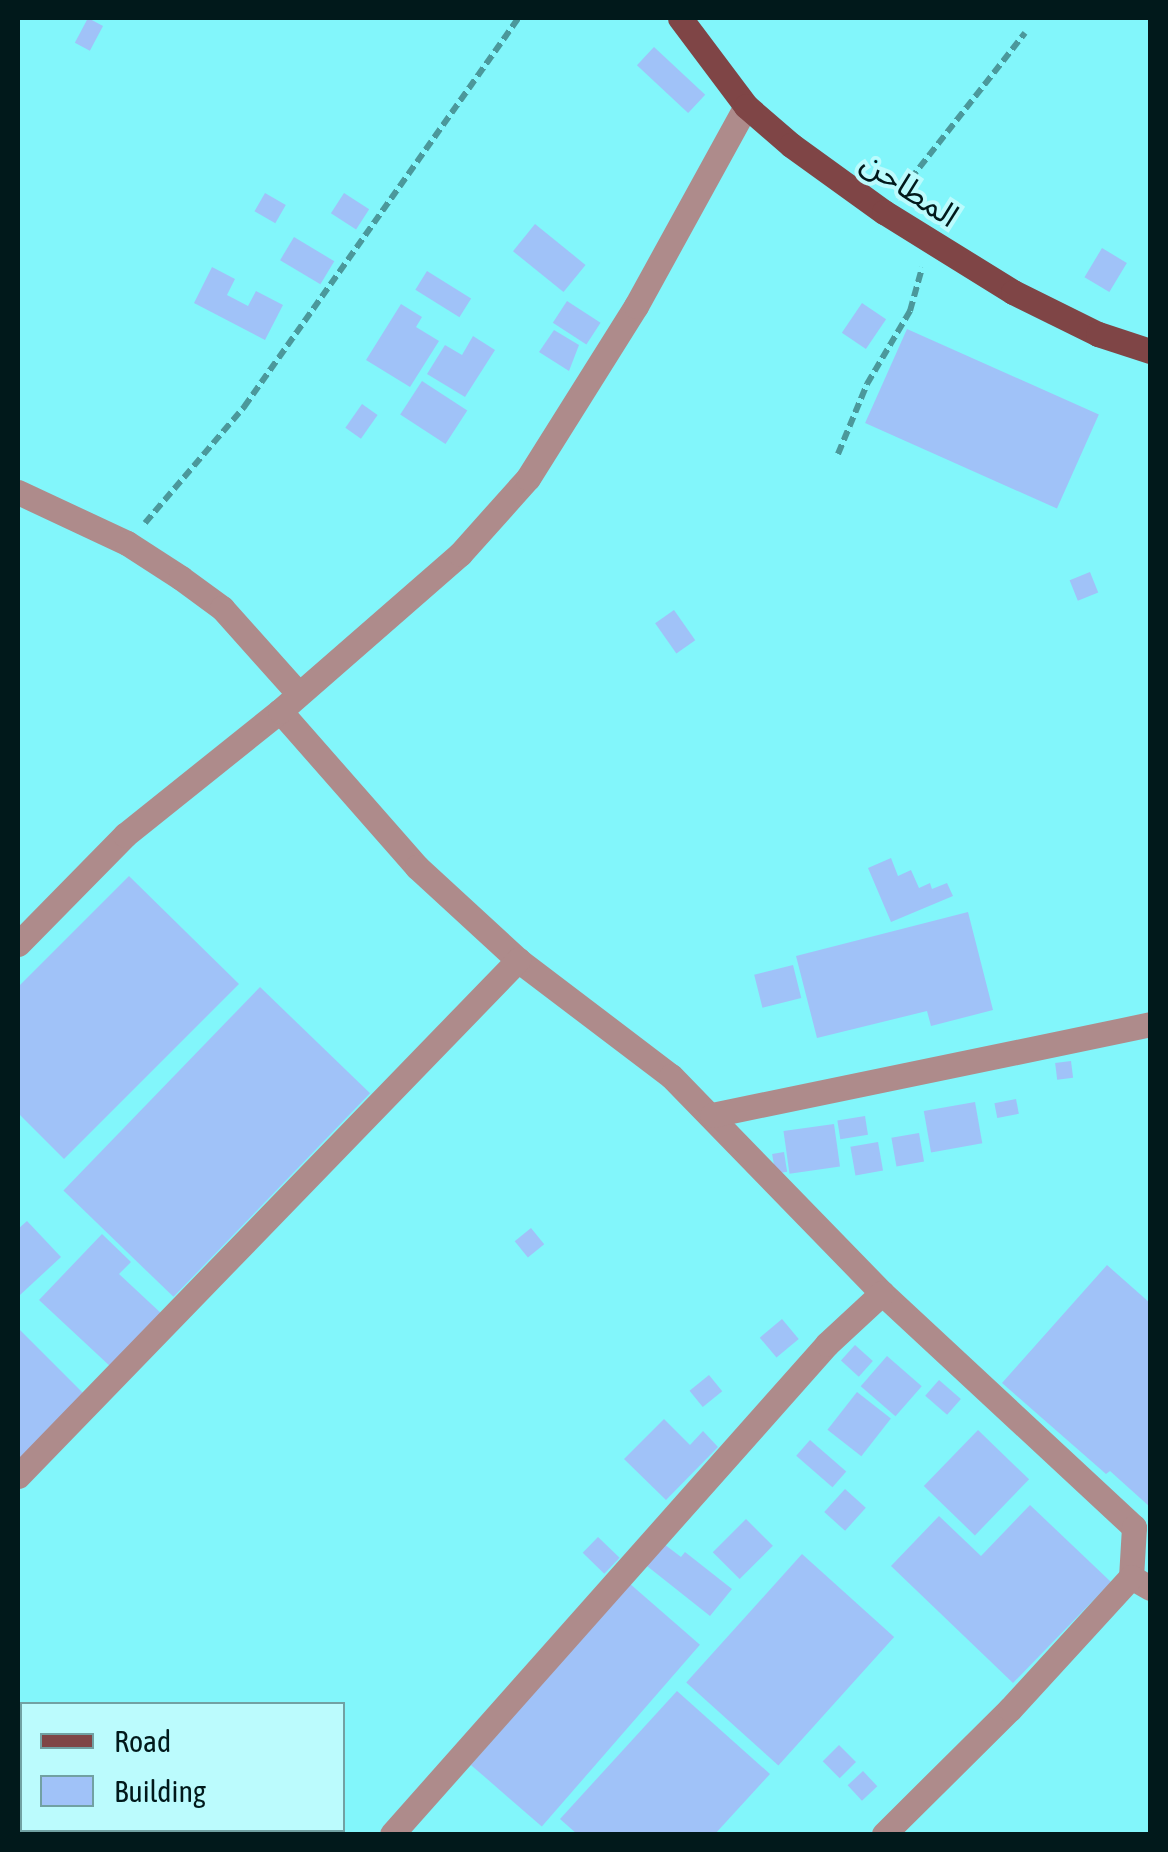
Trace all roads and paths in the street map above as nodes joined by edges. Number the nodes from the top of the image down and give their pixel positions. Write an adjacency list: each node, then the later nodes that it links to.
1 (518, 18): 10 (path)
2 (680, 18): 4 (main road, المطاحن)
3 (1025, 34): 5 (path)
4 (746, 106): 5 (main road, المطاحن); 11 (street)
5 (884, 212): 6 (main road, المطاحن)
6 (928, 242): 7 (main road, المطاحن); 8 (path)
7 (1150, 350)
8 (838, 454)
9 (18, 492): 10 (street)
10 (127, 543): 11 (street)
11 (290, 702): 12 (street); 13 (street)
12 (18, 944)
13 (518, 960): 15 (street); 17 (street)
14 (1150, 1024): 15 (street)
15 (712, 1114): 16 (street)
16 (882, 1293): 18 (street); 19 (street)
17 (18, 1476)
18 (1141, 1583): 20 (street)
19 (392, 1834)
20 (884, 1834)

